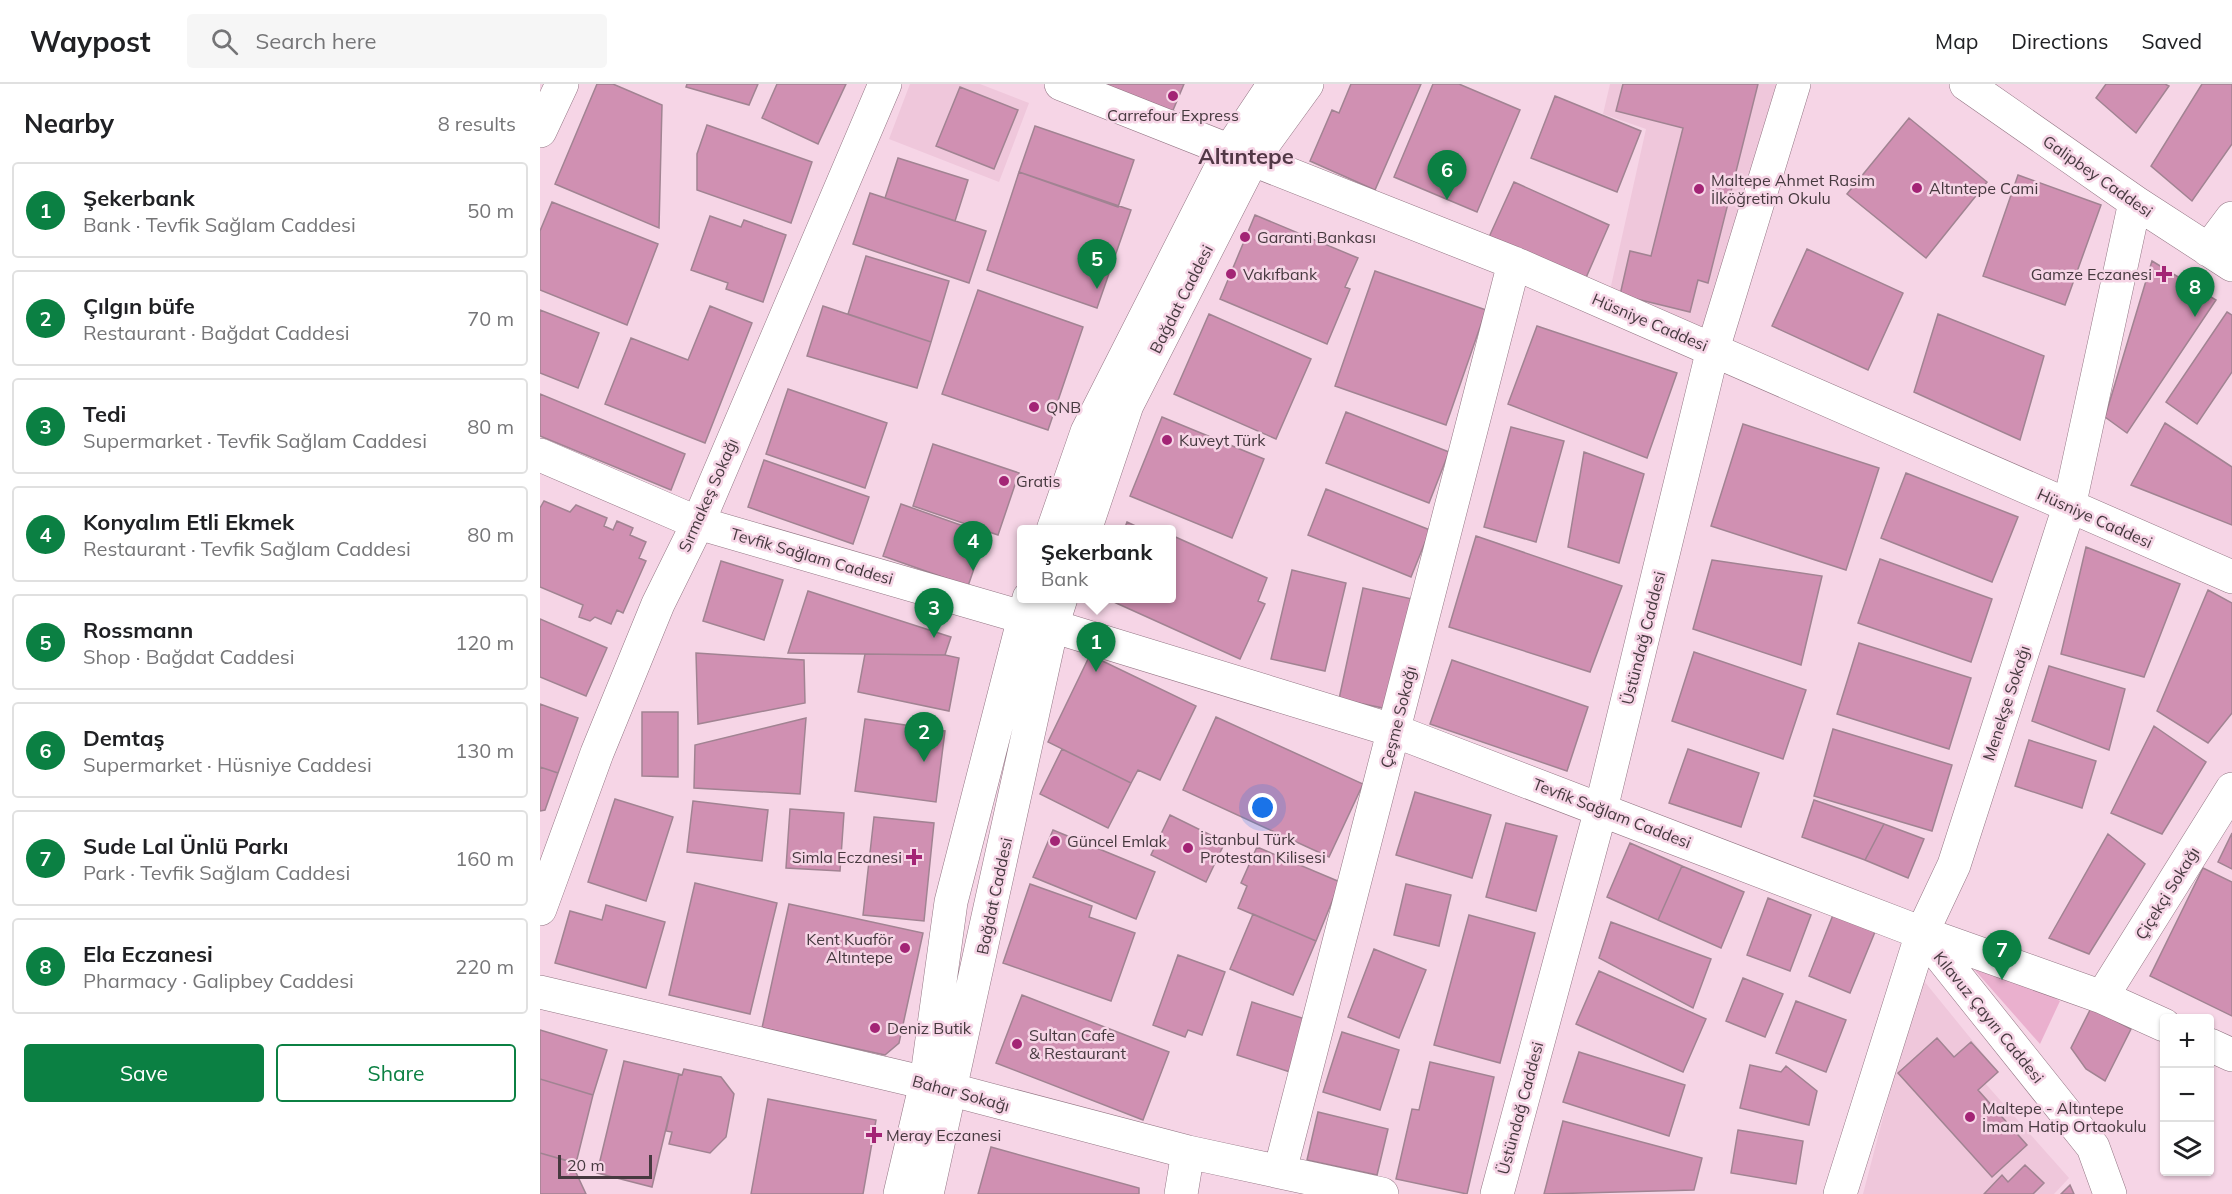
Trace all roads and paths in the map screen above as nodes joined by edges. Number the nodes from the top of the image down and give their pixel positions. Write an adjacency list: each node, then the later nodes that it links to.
1 (562, 84): 8 (street)
2 (885, 84): 17 (street, Sırmakeş Sokağı)
3 (1061, 84): 9 (street, Hüsniye Caddesi)
4 (1274, 84): 9 (street, Bağdat Caddesi)
5 (1306, 84): 9 (street, Bağdat Caddesi)
6 (1794, 84): 14 (street, Üstündağ Caddesi)
7 (1966, 84): 10 (street, Galipbey Caddesi)
8 (540, 130)
9 (1241, 155): 13 (street, Hüsniye Caddesi); 18 (street, Bağdat Caddesi); 19 (street, Bağdat Caddesi)
10 (2135, 202): 12 (street, Galipbey Caddesi); 16 (street, Menekşe Sokağı)
11 (2232, 218): 12 (street)
12 (2220, 257)
13 (1514, 263): 14 (street, Hüsniye Caddesi); 22 (street, Çeşme Sokağı)
14 (1713, 349): 16 (street, Hüsniye Caddesi); 24 (street, Üstündağ Caddesi)
15 (540, 455): 17 (street, Tevfik Sağlam Caddesi)
16 (2069, 507): 20 (street, Hüsniye Caddesi); 26 (street, Menekşe Sokağı)
17 (698, 523): 21 (street, Tevfik Sağlam Caddesi); 25 (street, Sırmakeş Sokağı)
18 (1055, 525)
19 (1086, 525)
20 (2232, 578)
21 (1041, 610): 22 (street, Tevfik Sağlam Caddesi); 32 (street)
22 (1395, 731): 24 (street, Tevfik Sağlam Caddesi); 34 (street, Çeşme Sokağı)
23 (2232, 789): 28 (street, Çiçekçi Sokağı)
24 (1601, 809): 26 (street, Tevfik Sağlam Caddesi); 39 (street, Üstündağ Caddesi)
25 (540, 909)
26 (1922, 933): 28 (street, Tevfik Sağlam Caddesi); 40 (street, Menekşe Sokağı); 41 (street, Kılavuz Çayırı Caddesi)
27 (540, 992): 32 (street, Bahar Sokağı)
28 (2102, 997): 29 (street, Tevfik Sağlam Caddesi)
29 (2160, 1023)
30 (2214, 1047): 31 (street)
31 (2232, 1055)
32 (939, 1087): 33 (street, Bahar Sokağı); 35 (street); 36 (street)
33 (1188, 1152): 34 (street, Bahar Sokağı); 37 (street)
34 (1280, 1171): 38 (street, Bahar Sokağı)
35 (900, 1194)
36 (927, 1194)
37 (1181, 1194)
38 (1382, 1194)
39 (1497, 1194)
40 (1840, 1194)
41 (2110, 1194)

